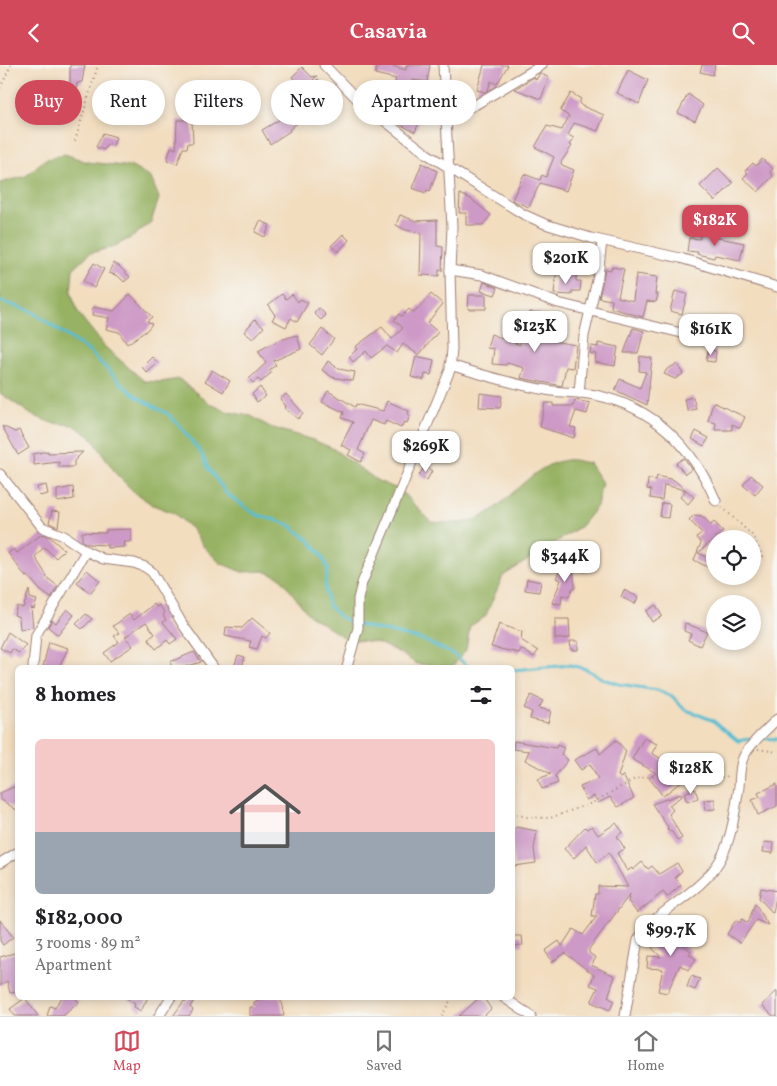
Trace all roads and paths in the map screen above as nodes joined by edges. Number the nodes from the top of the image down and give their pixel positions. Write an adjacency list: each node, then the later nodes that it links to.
1 (11, 65): 7 (path)
2 (98, 65): 10 (path)
3 (324, 65): 11 (street)
4 (443, 65): 6 (street)
5 (542, 65): 8 (street)
6 (444, 80)
7 (0, 88)
8 (476, 103)
9 (446, 125): 11 (street)
10 (75, 141)
11 (448, 167): 12 (street); 13 (street)
12 (602, 241): 14 (street); 15 (street)
13 (450, 270): 15 (street); 17 (street)
14 (777, 287)
15 (590, 311): 16 (street); 18 (street)
16 (706, 339)
17 (450, 365): 18 (street); 25 (street)
18 (579, 393): 20 (street)
19 (0, 474): 21 (street)
20 (716, 501): 22 (path)
21 (86, 551): 23 (street); 24 (street)
22 (765, 561)
23 (33, 665)
24 (212, 665)
25 (348, 665)
26 (774, 722): 27 (street)
27 (749, 748): 28 (path); 29 (street)
28 (777, 752)
29 (740, 775): 30 (path); 39 (street)
30 (515, 814)
31 (15, 854): 32 (street)
32 (0, 863)
33 (169, 1000): 36 (street)
34 (450, 1000): 37 (path)
35 (507, 1000): 38 (street)
36 (159, 1016)
37 (442, 1016)
38 (531, 1016)
39 (625, 1016)

